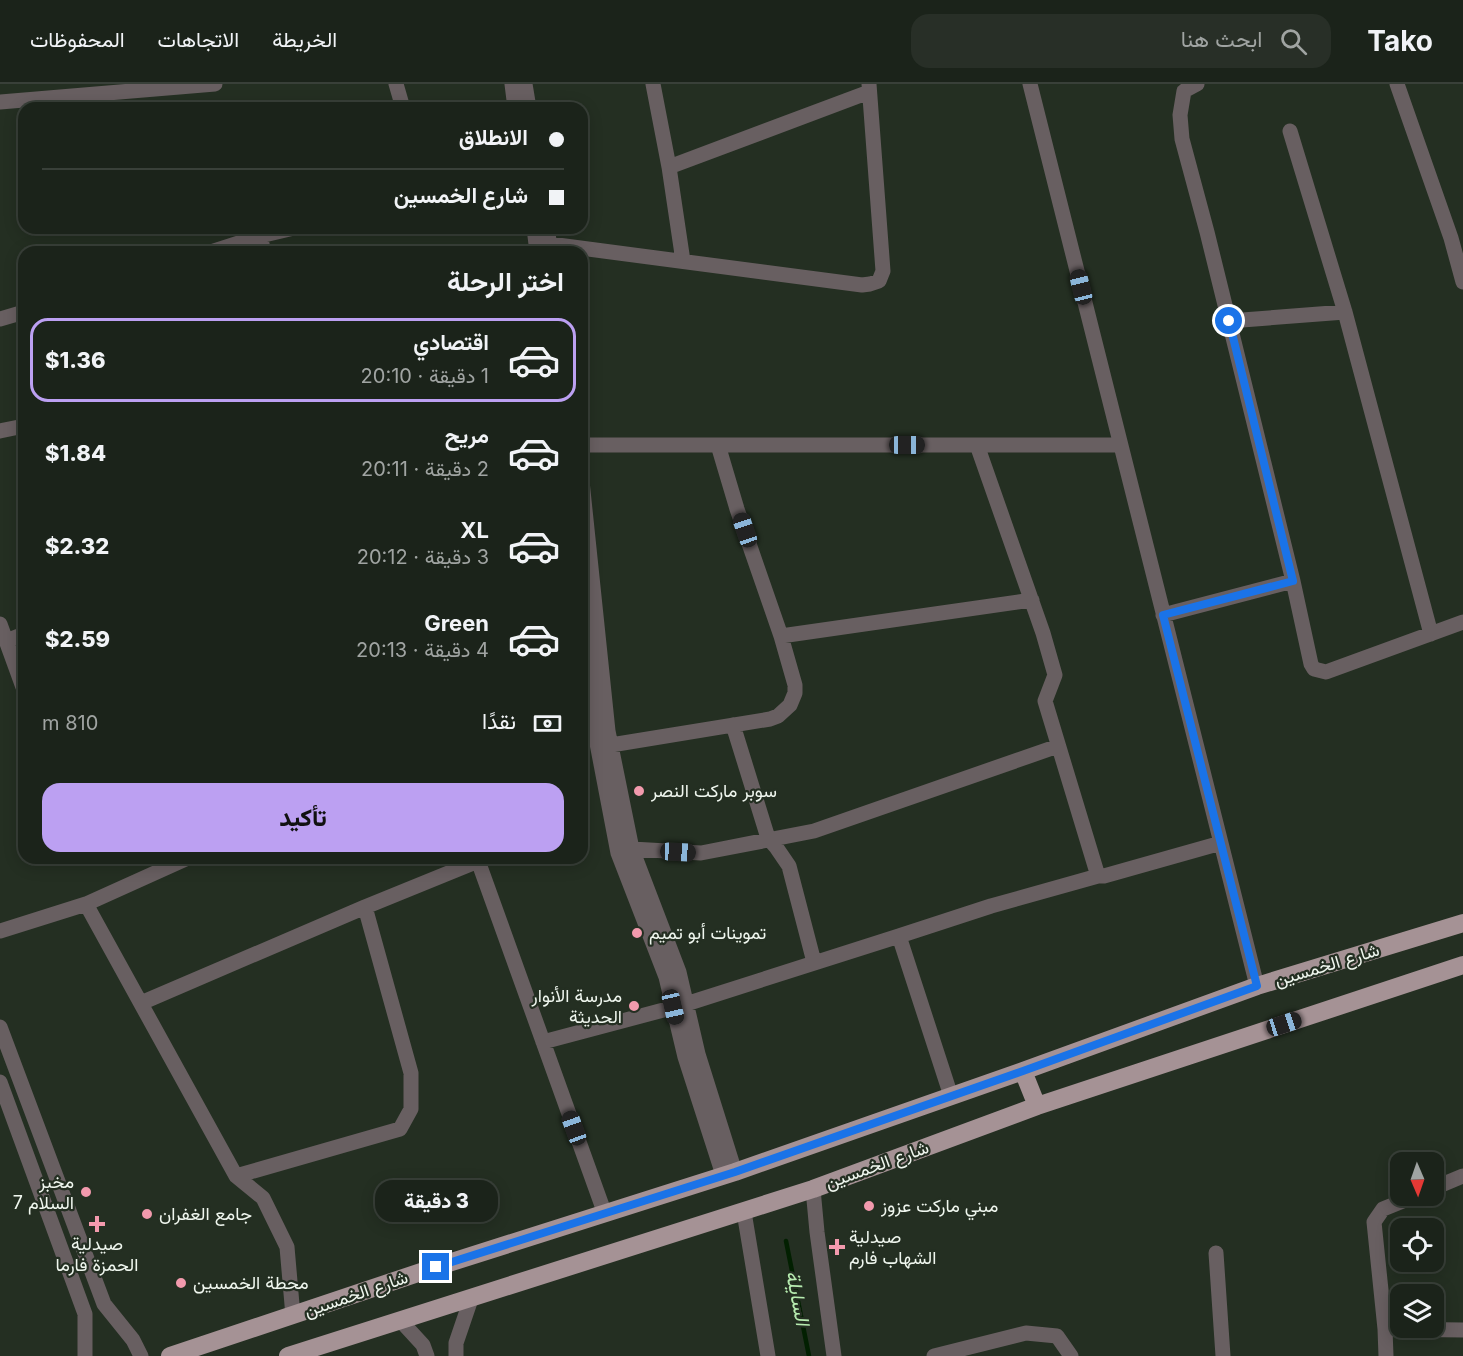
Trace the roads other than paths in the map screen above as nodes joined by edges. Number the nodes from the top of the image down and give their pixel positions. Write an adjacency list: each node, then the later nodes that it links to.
1 (214, 84): 9 (street)
2 (396, 84): 12 (street)
3 (512, 84): 13 (street)
4 (525, 84): 14 (street)
5 (653, 84): 16 (street)
6 (1030, 84): 34 (street)
7 (1197, 84): 28 (street)
8 (1397, 84): 19 (street)
9 (194, 85): 11 (street)
10 (869, 88): 16 (street); 23 (street)
11 (0, 102)
12 (401, 102)
13 (515, 102)
14 (528, 102)
15 (1290, 131): 25 (street)
16 (669, 167): 23 (street)
17 (268, 234): 18 (street)
18 (260, 236): 20 (street); 21 (street)
19 (1457, 237): 24 (street)
20 (229, 246)
21 (262, 246)
22 (588, 253): 23 (street)
23 (683, 261)
24 (1463, 282)
25 (1345, 312): 28 (street); 41 (street)
26 (18, 314): 27 (street)
27 (0, 319)
28 (1229, 321): 36 (street)
29 (18, 427): 30 (street)
30 (0, 431)
31 (588, 445): 32 (street)
32 (718, 445): 33 (street); 43 (street)
33 (977, 445): 34 (street); 37 (street)
34 (1120, 445): 38 (street)
35 (588, 536): 48 (street)
36 (1293, 581): 38 (street); 41 (street)
37 (1032, 600): 43 (street); 49 (street)
38 (1163, 615): 51 (street)
39 (1463, 622): 41 (street)
40 (0, 624): 44 (street)
41 (1431, 634)
42 (18, 636): 44 (street)
43 (781, 636): 47 (street)
44 (6, 641): 46 (street)
45 (588, 670): 66 (street)
46 (18, 674)
47 (733, 725): 48 (street); 50 (street)
48 (611, 745): 52 (street)
49 (1058, 746): 50 (street); 56 (street)
50 (768, 838): 52 (street); 62 (street)
51 (1221, 843): 56 (street); 64 (street)
52 (632, 849): 66 (street)
53 (175, 864): 57 (street)
54 (465, 864): 58 (street)
55 (479, 864): 68 (street)
56 (1098, 876): 61 (street)
57 (86, 904): 60 (street); 65 (street)
58 (365, 907): 65 (street); 74 (street)
59 (1463, 923): 64 (main road, شارع الخمسين)
60 (0, 931)
61 (899, 936): 62 (street); 71 (street)
62 (814, 962): 66 (street)
63 (1463, 965): 72 (main road, شارع الخمسين)
64 (1257, 986): 69 (main road, شارع الخمسين)
65 (141, 1003): 74 (street)
66 (680, 1005): 68 (street); 73 (street)
67 (0, 1027): 88 (street)
68 (543, 1042): 80 (street)
69 (1023, 1071): 71 (main road, شارع الخمسين); 72 (main road)
70 (0, 1082): 87 (street)
71 (951, 1096): 73 (main road, شارع الخمسين)
72 (1037, 1106): 77 (main road, شارع الخمسين)
73 (729, 1173): 80 (main road, شارع الخمسين)
74 (236, 1176): 83 (street)
75 (1463, 1176): 76 (street)
76 (1444, 1184)
77 (813, 1189): 79 (main road, شارع الخمسين); 94 (street)
78 (1390, 1206): 85 (street)
79 (744, 1212): 82 (main road, شارع الخمسين); 93 (street)
80 (605, 1214): 83 (main road, شارع الخمسين)
81 (1216, 1253): 97 (street)
82 (471, 1299): 84 (main road, شارع الخمسين); 92 (street)
83 (293, 1316): 89 (main road, شارع الخمسين)
84 (400, 1320): 90 (main road, شارع الخمسين); 91 (street)
85 (1385, 1329): 86 (street); 98 (street)
86 (1463, 1330)
87 (85, 1356)
88 (141, 1356)
89 (170, 1356)
90 (288, 1356)
91 (427, 1356)
92 (456, 1356)
93 (768, 1356)
94 (834, 1356)
95 (934, 1356): 96 (street)
96 (1071, 1356)
97 (1223, 1356)
98 (1386, 1356)

